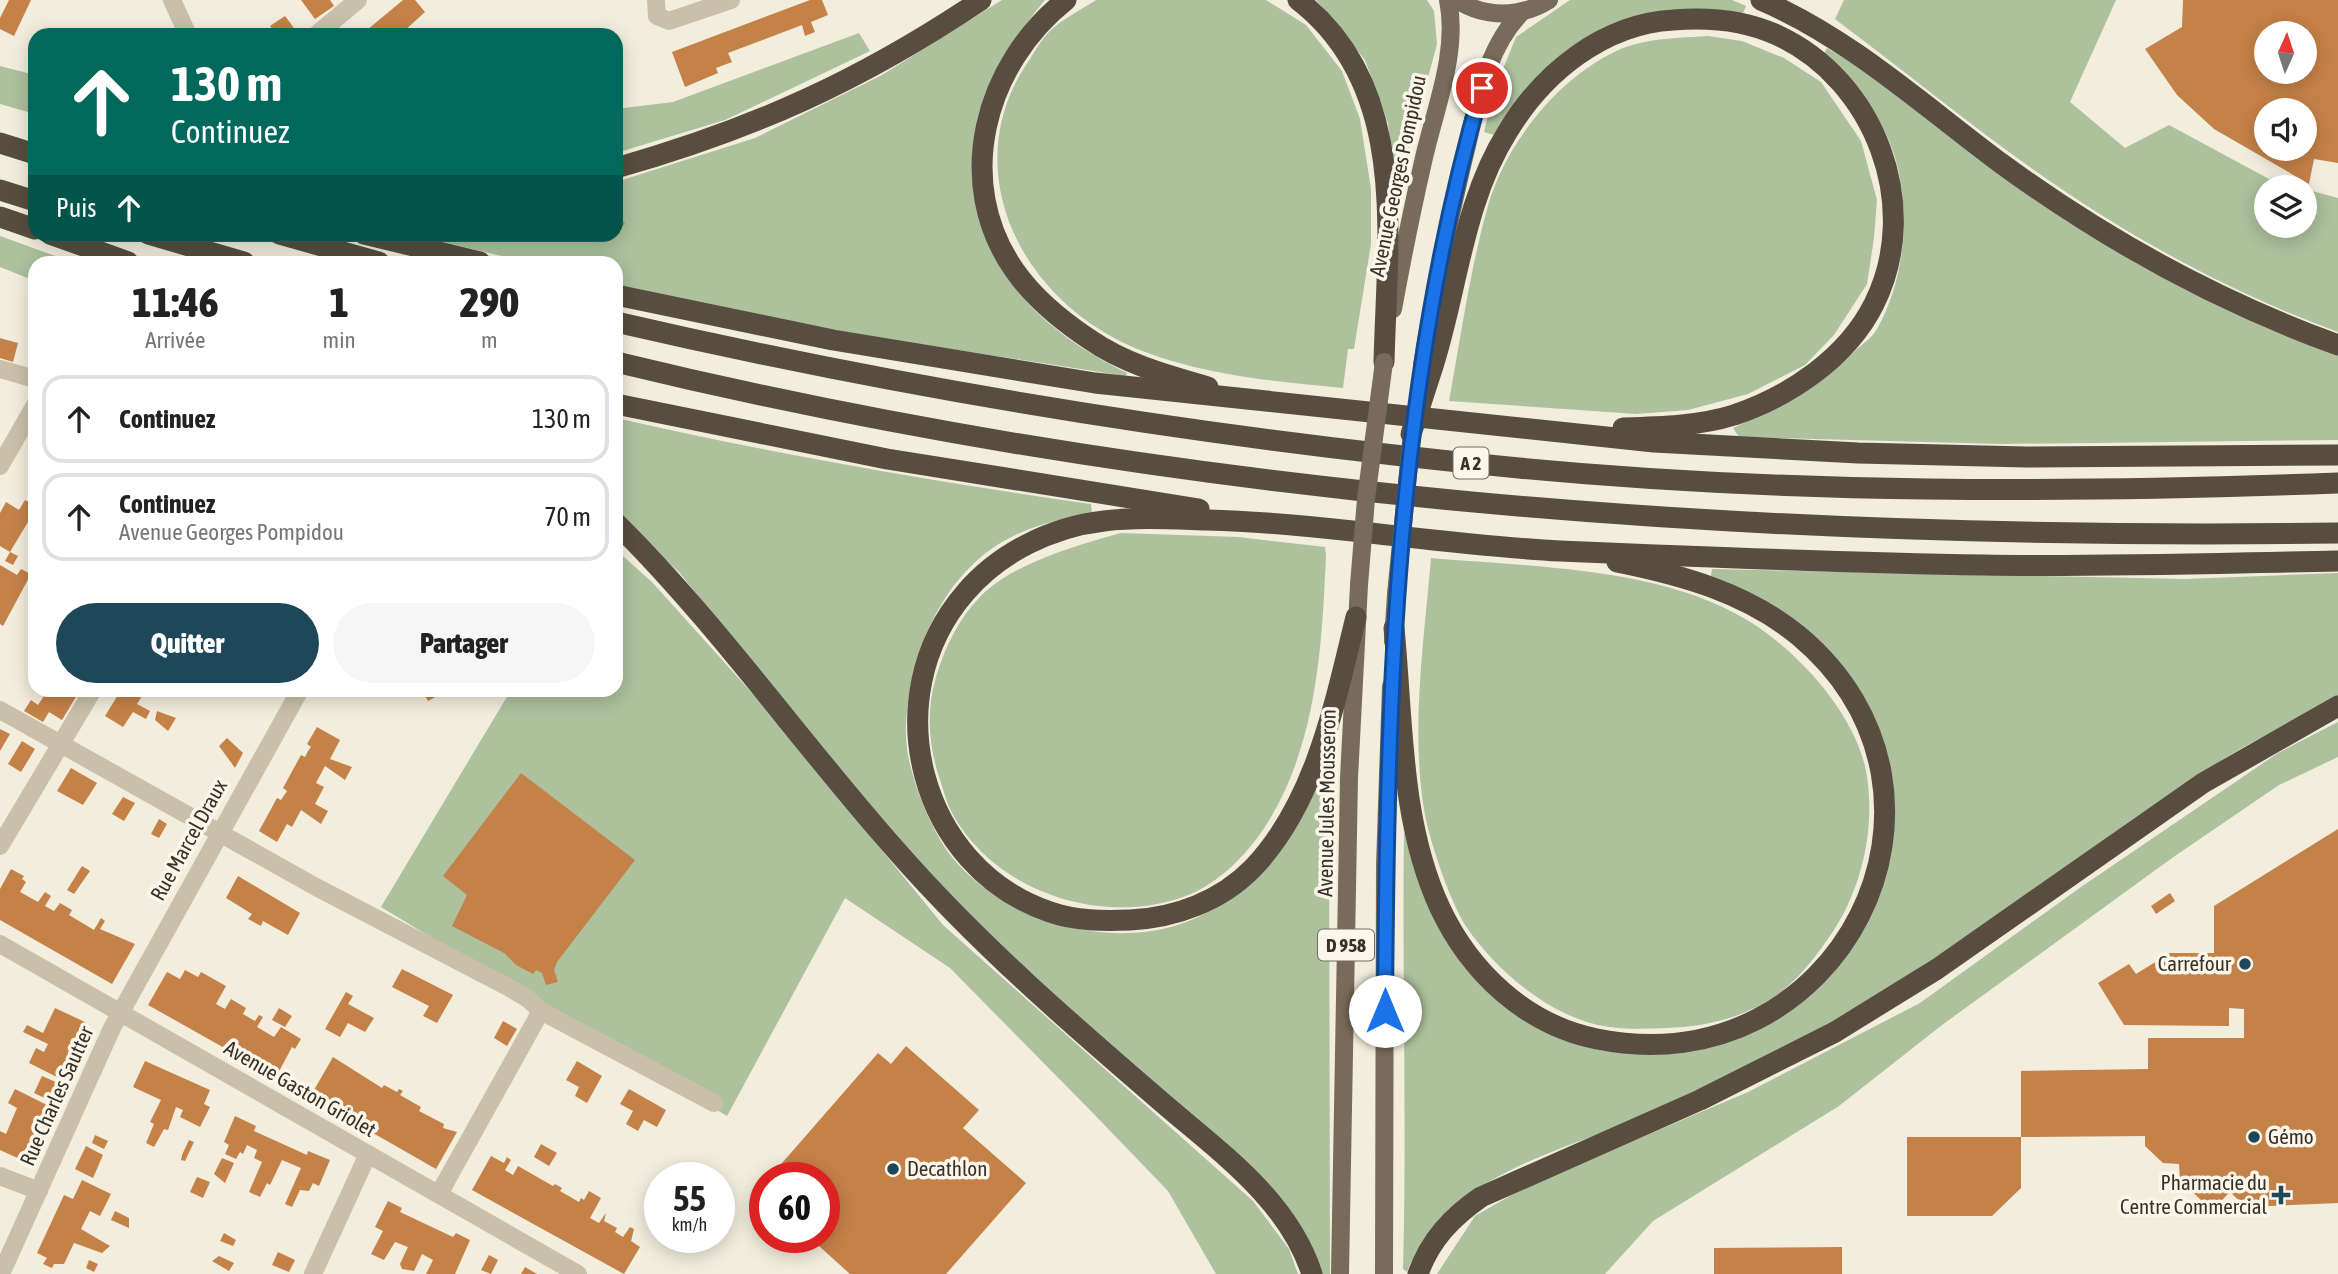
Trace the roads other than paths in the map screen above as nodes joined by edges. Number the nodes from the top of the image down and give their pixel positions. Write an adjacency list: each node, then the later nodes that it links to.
1 (172, 0): 13 (street)
2 (358, 0): 14 (street)
3 (656, 0): 4 (street)
4 (731, 0)
5 (981, 0): 18 (highway)
6 (1066, 0): 39 (highway)
7 (1298, 0): 34 (highway)
8 (1448, 0): 34 (main road, Avenue Georges Pompidou / D 958)
9 (1457, 0): 12 (main road)
10 (1549, 0): 12 (main road)
11 (1761, 0): 33 (highway)
12 (1523, 11): 36 (main road)
13 (185, 28)
14 (324, 28)
15 (0, 141): 16 (highway); 17 (highway)
16 (28, 143)
17 (28, 151)
18 (623, 165)
19 (0, 190): 20 (highway)
20 (28, 199)
21 (0, 217): 22 (highway)
22 (28, 227)
23 (72, 242): 27 (highway)
24 (175, 242): 28 (highway)
25 (308, 242): 29 (highway)
26 (397, 242): 30 (highway)
27 (111, 256)
28 (223, 256)
29 (358, 256)
30 (455, 256)
31 (623, 297): 39 (highway)
32 (623, 324): 46 (highway, A 2)
33 (2338, 345)
34 (1384, 362): 52 (main road, Avenue Jules Mousseron / D 958, bridge)
35 (623, 364): 49 (highway, A 2)
36 (1428, 366): 42 (highway); 43 (highway, bridge)
37 (0, 369): 38 (street)
38 (28, 377)
39 (1271, 402): 42 (highway)
40 (623, 405): 47 (highway)
41 (28, 417): 45 (street)
42 (1554, 430): 44 (highway)
43 (1411, 434): 53 (main road, D 958, bridge)
44 (2338, 455)
45 (0, 466)
46 (2338, 483)
47 (1264, 521): 50 (highway); 52 (highway)
48 (623, 530): 72 (highway)
49 (2338, 533)
50 (1557, 551): 51 (highway); 53 (highway)
51 (2338, 561)
52 (1356, 617): 73 (main road, Avenue Jules Mousseron / D 958)
53 (1394, 628): 74 (main road, D 958)
54 (89, 697): 58 (street)
55 (296, 697): 59 (street, Rue Marcel Draux)
56 (2338, 706): 75 (highway)
57 (0, 710): 58 (street)
58 (60, 744): 59 (street); 60 (street)
59 (219, 833): 62 (street); 63 (street, Rue Marcel Draux)
60 (0, 846)
61 (0, 944): 63 (street, Avenue Gaston Griolet)
62 (541, 1011): 64 (street); 68 (street)
63 (120, 1013): 65 (street, Avenue Gaston Griolet); 67 (street, Rue Charles Sautter)
64 (714, 1103)
65 (368, 1154): 68 (street, Avenue Gaston Griolet); 70 (street)
66 (0, 1176): 67 (street)
67 (39, 1191): 69 (street, Rue Charles Sautter)
68 (439, 1194): 71 (street, Avenue Gaston Griolet)
69 (1, 1274)
70 (313, 1274)
71 (578, 1274)
72 (1312, 1274)
73 (1340, 1274)
74 (1384, 1274)
75 (1418, 1274)

